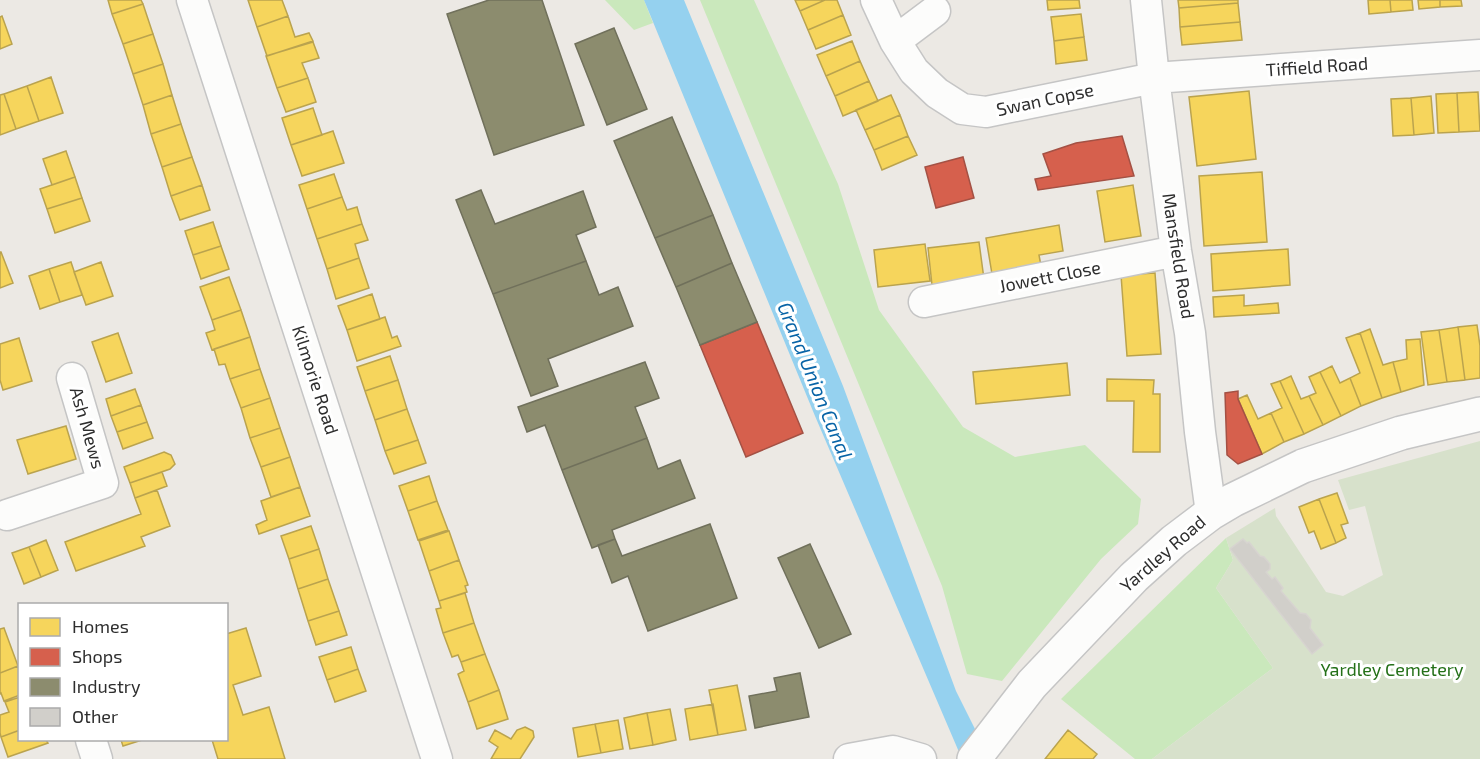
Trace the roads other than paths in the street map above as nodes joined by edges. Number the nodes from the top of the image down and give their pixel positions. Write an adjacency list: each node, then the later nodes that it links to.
1 (192, 0): 16 (street, Kilmorie Road)
2 (876, 0): 5 (street, Swan Copse)
3 (1146, 0): 7 (street, Mansfield Road)
4 (935, 11): 5 (street)
5 (895, 40): 7 (street, Swan Copse)
6 (1480, 55): 7 (street, Tiffield Road)
7 (1154, 78): 8 (street, Mansfield Road)
8 (1176, 251): 9 (street, Jowett Close); 13 (street, Mansfield Road)
9 (924, 302)
10 (72, 378): 12 (street, Ash Mews)
11 (1480, 414): 13 (main road, Yardley Road)
12 (2, 509)
13 (1211, 513): 19 (main road, Yardley Road)
14 (91, 741): 15 (street)
15 (97, 759)
16 (437, 759)
17 (849, 759): 18 (street)
18 (921, 759)
19 (974, 759)

